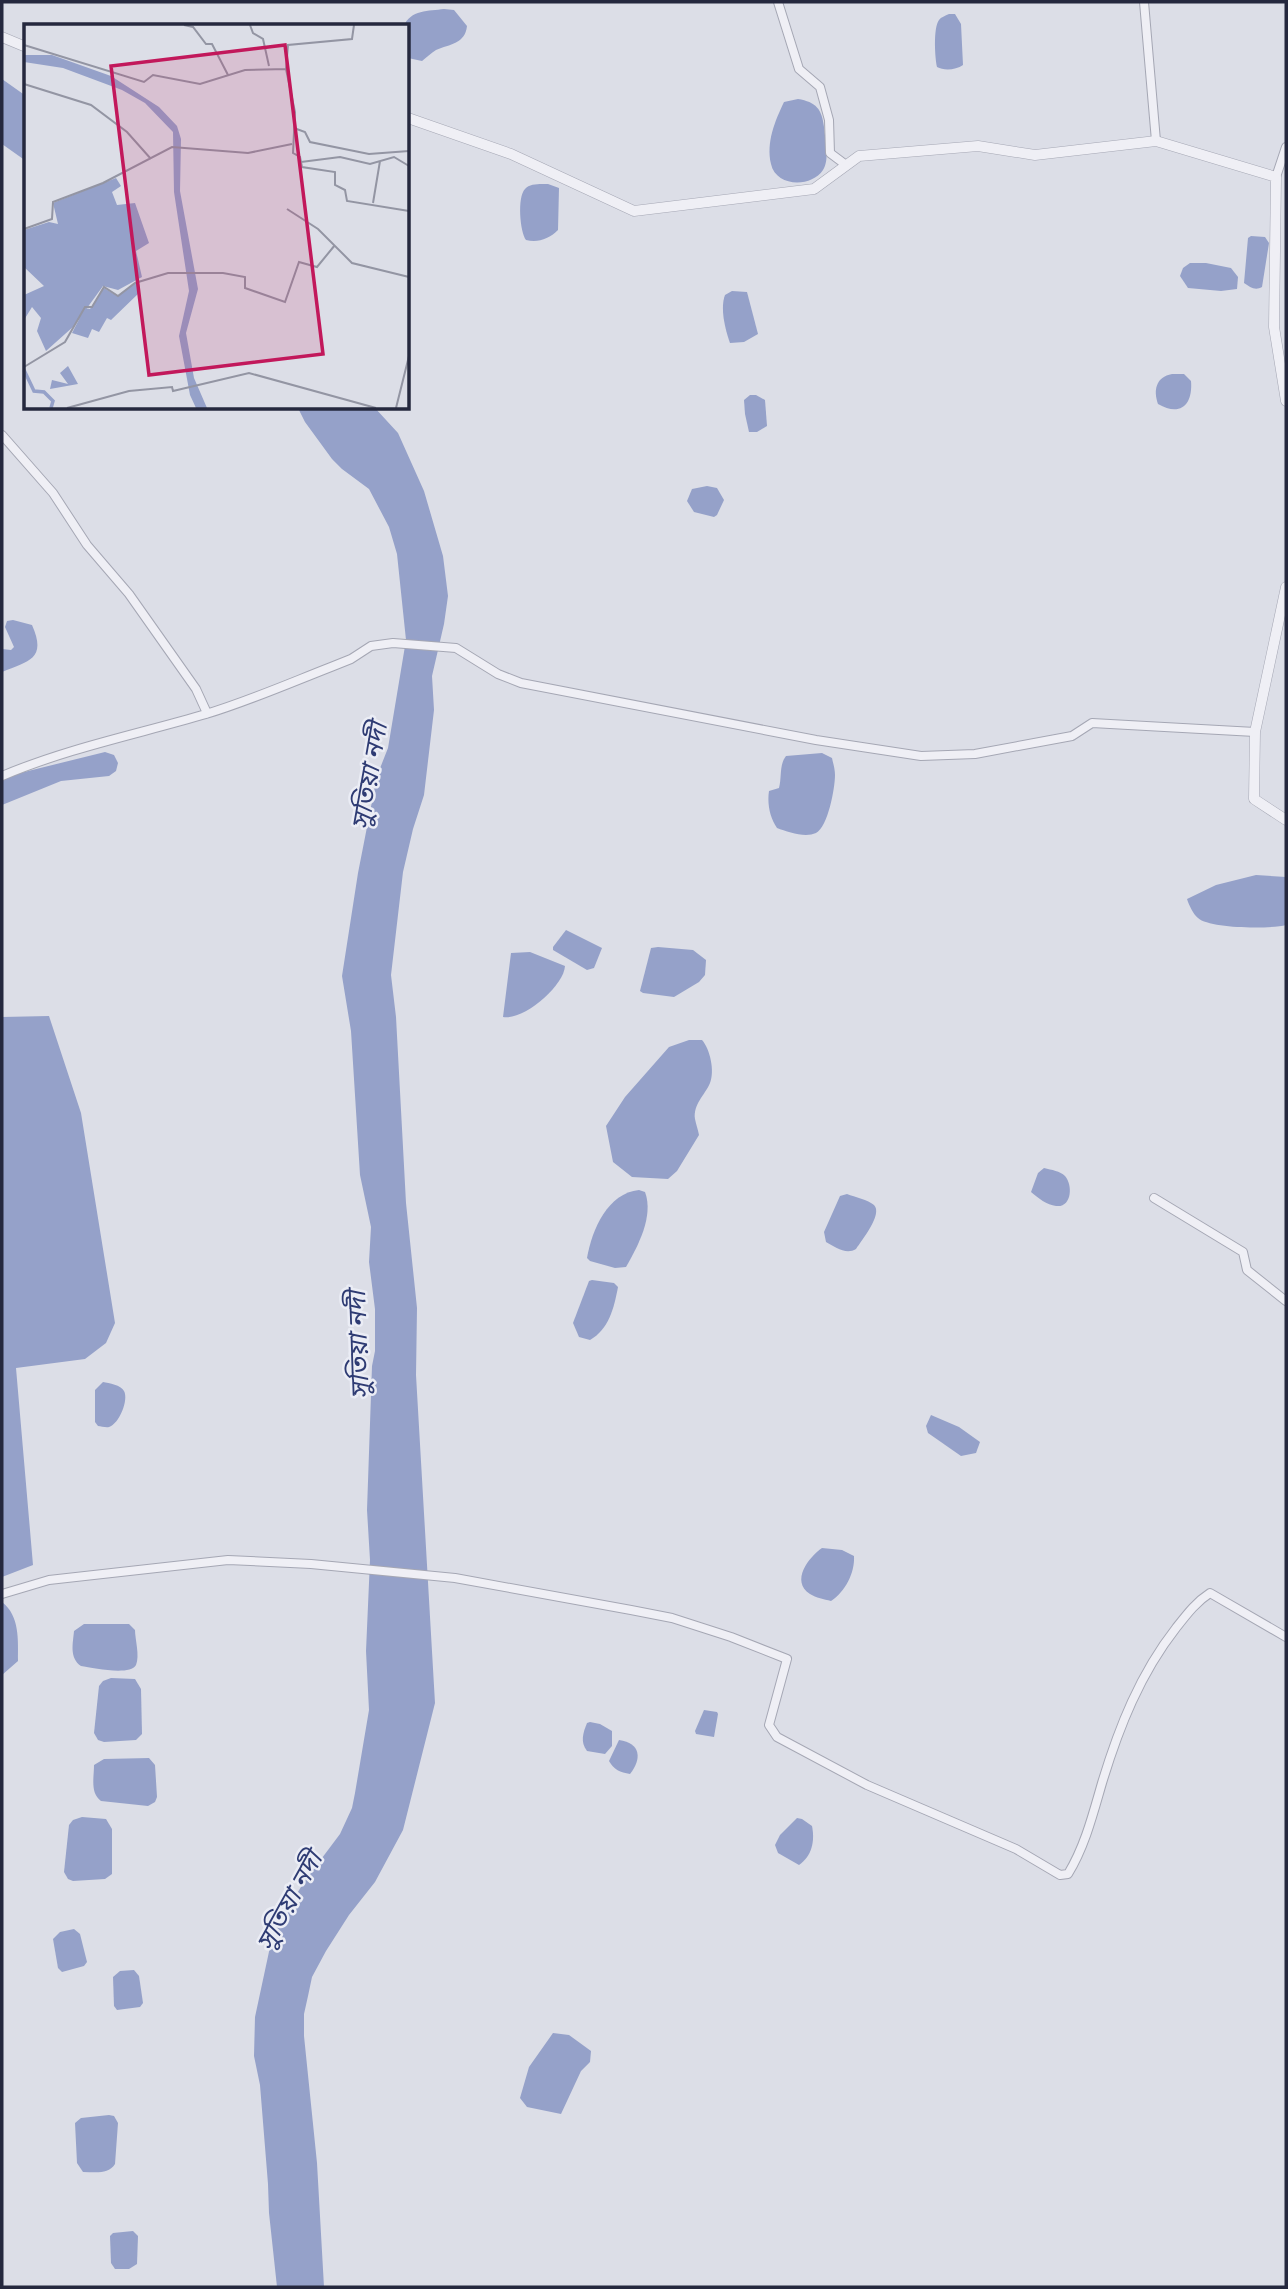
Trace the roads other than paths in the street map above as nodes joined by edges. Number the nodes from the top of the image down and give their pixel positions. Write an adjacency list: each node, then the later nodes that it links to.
1 (778, 2): 8 (street)
2 (1144, 2): 6 (street)
3 (2, 37): 4 (street)
4 (24, 46)
5 (410, 119): 8 (street)
6 (1156, 141): 8 (street); 9 (street)
7 (1286, 147): 9 (street)
8 (846, 165)
9 (1276, 177): 10 (street)
10 (1286, 401)
11 (2, 435): 14 (street)
12 (1286, 587): 13 (street)
13 (1284, 617): 15 (street)
14 (207, 713): 15 (street); 16 (street)
15 (1255, 732): 17 (street)
16 (2, 776)
17 (1286, 820)
18 (1154, 1198): 19 (street)
19 (1286, 1301)
20 (2, 1594): 21 (street)
21 (1286, 1637)

